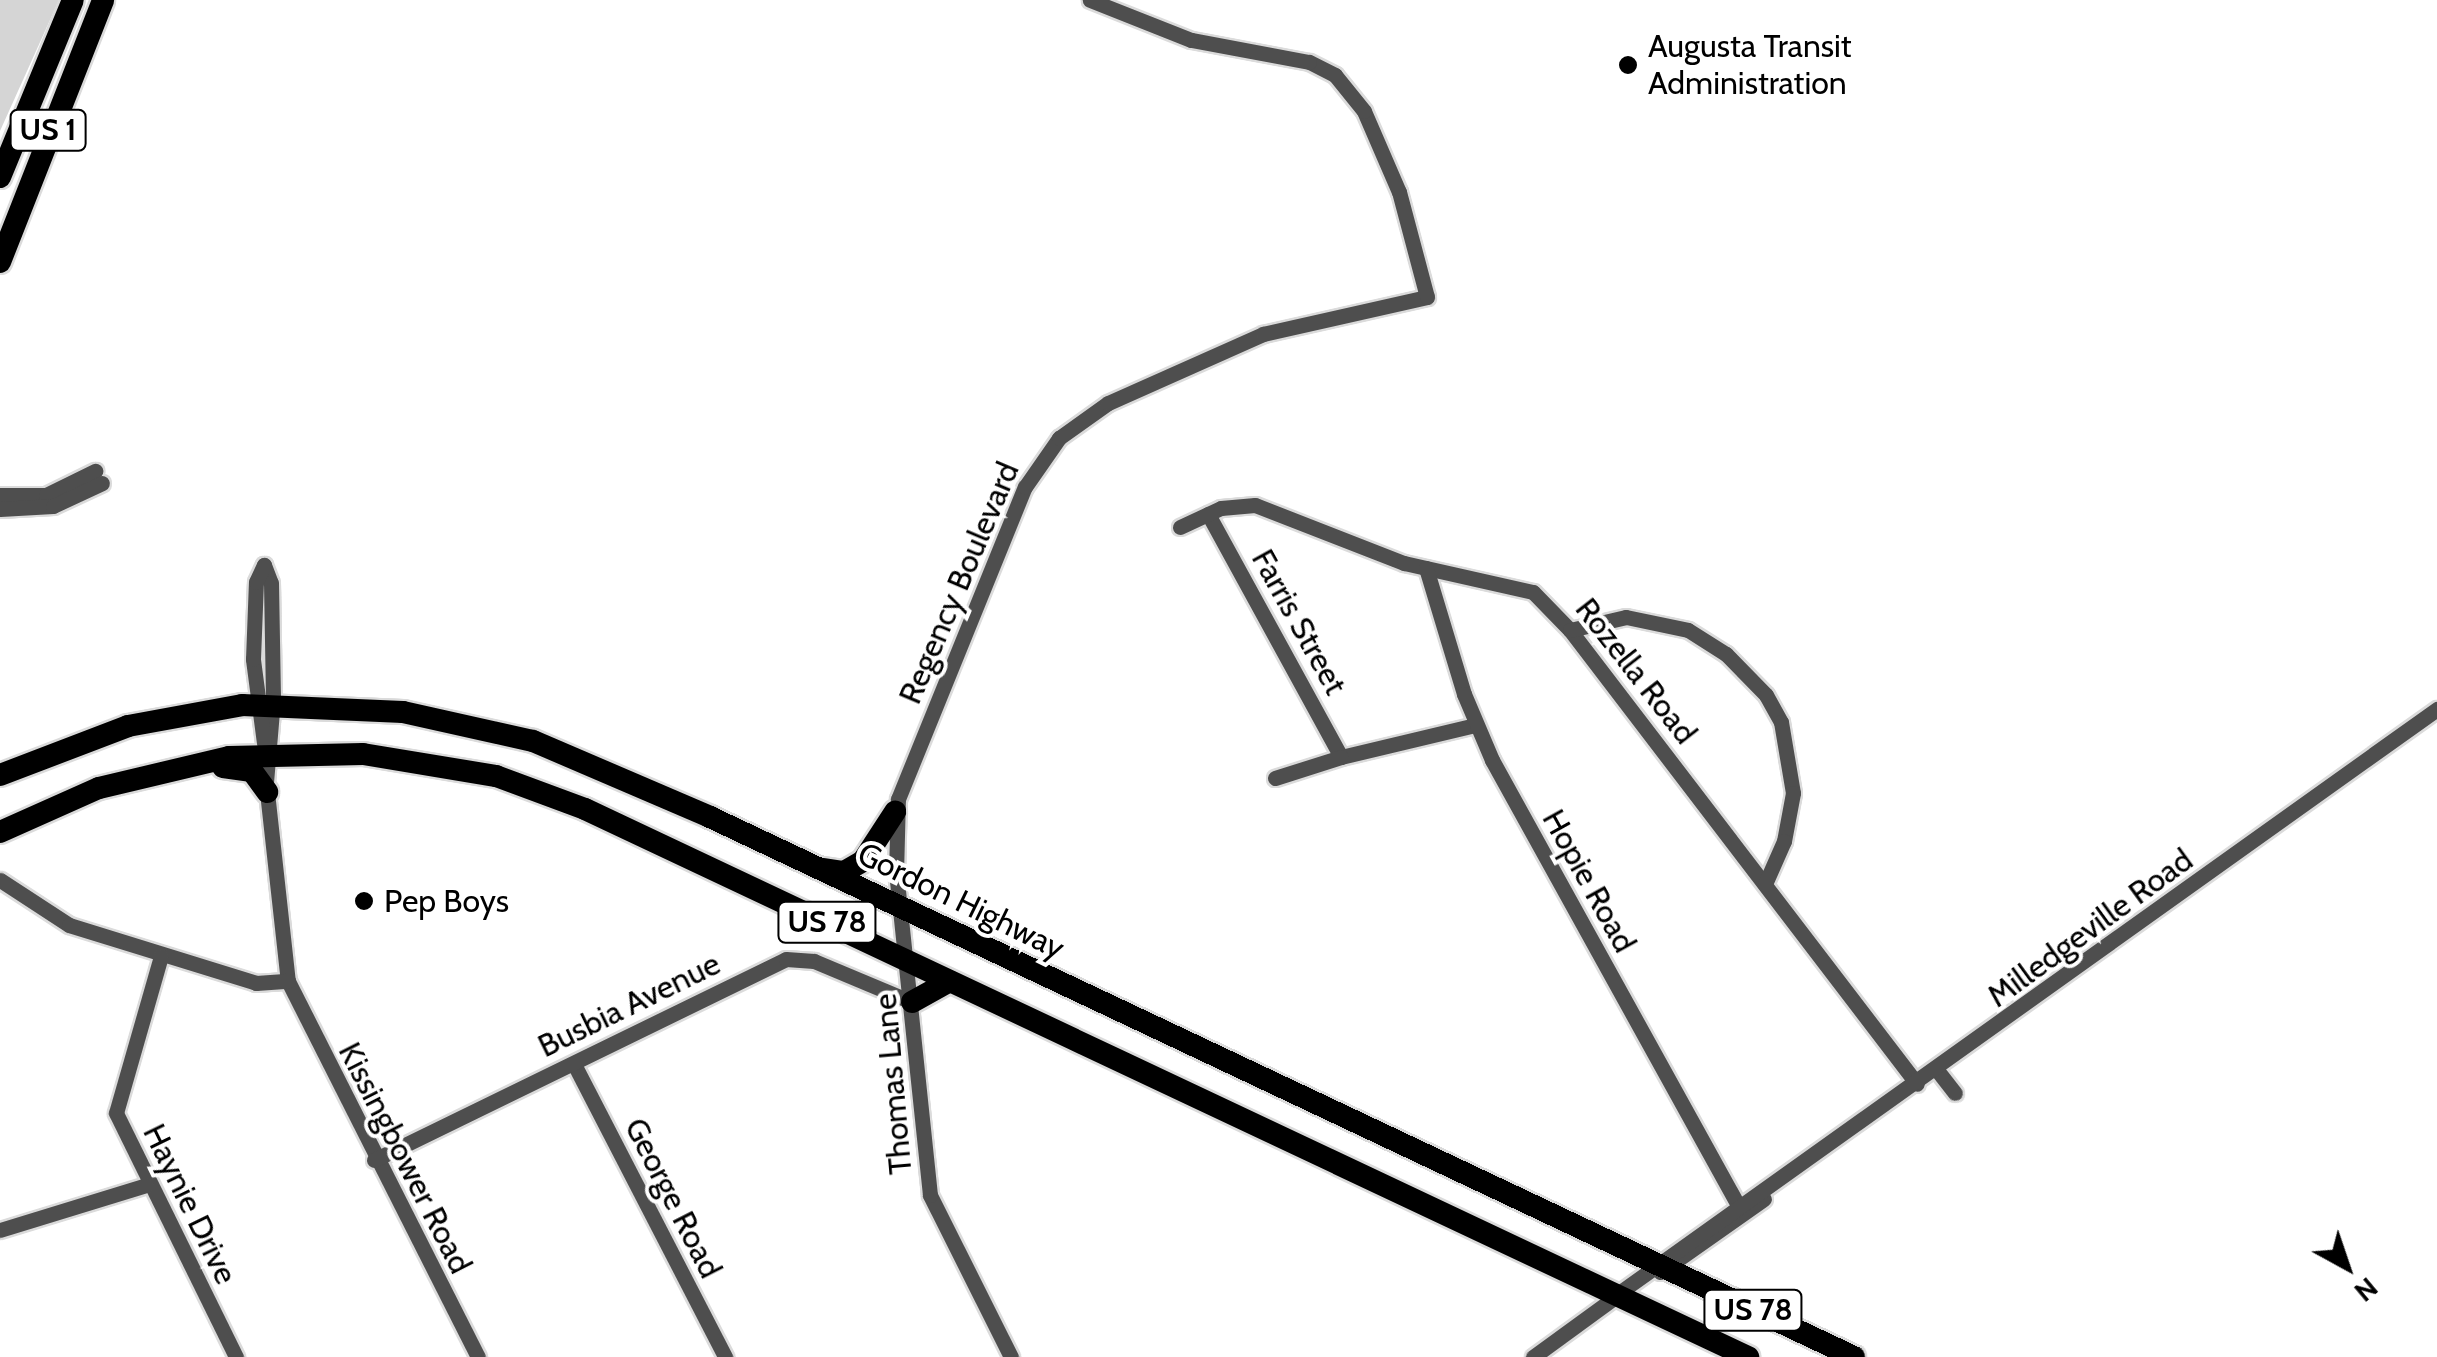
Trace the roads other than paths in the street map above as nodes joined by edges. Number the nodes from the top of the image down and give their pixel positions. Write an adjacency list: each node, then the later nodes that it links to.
1 (73, 0): 4 (highway, US 1)
2 (103, 0): 5 (highway, US 1)
3 (1090, 0): 22 (street, Regency Boulevard)
4 (0, 176)
5 (0, 262)
6 (0, 496): 7 (street)
7 (0, 508)
8 (1208, 514): 9 (street, Rozella Road); 10 (street, Rozella Road); 17 (street, Farris Street)
9 (1180, 527)
10 (1426, 568): 12 (street, Rozella Road); 15 (street, Hopie Road)
11 (264, 582): 13 (street, Kissingbower Road)
12 (1570, 630): 29 (street, Rozella Road); 29 (street)
13 (264, 706): 16 (street, Kissingbower Road); 18 (highway, Gordon Highway / US 78); 27 (highway, Gordon Highway / US 78)
14 (2437, 710): 37 (street, Milledgeville Road)
15 (1476, 725): 17 (street); 43 (street, Hopie Road)
16 (266, 754): 19 (highway, US 78); 21 (street, Kissingbower Road); 32 (highway, US 78)
17 (1341, 757): 20 (street)
18 (0, 774)
19 (135, 776): 21 (highway); 23 (highway, US 78)
20 (1275, 778)
21 (267, 792): 33 (street, Kissingbower Road)
22 (896, 812): 27 (highway); 30 (street, Regency Boulevard)
23 (28, 818): 24 (highway, US 78); 25 (street)
24 (0, 832)
25 (0, 847)
26 (0, 866): 28 (street)
27 (815, 867): 30 (highway, Gordon Highway / US 78)
28 (3, 881): 31 (street)
29 (1765, 884): 38 (street, Rozella Road)
30 (901, 908): 32 (street, Thomas Lane); 45 (highway, Gordon Highway / US 78)
31 (161, 956): 33 (street); 41 (street, Haynie Drive)
32 (909, 961): 34 (highway, US 78); 35 (street, Thomas Lane)
33 (288, 981): 40 (street, Kissingbower Road)
34 (950, 982): 35 (highway); 46 (highway, US 78)
35 (912, 1002): 36 (street, Busbia Avenue); 50 (street, Thomas Lane)
36 (574, 1064): 40 (street, Busbia Avenue); 49 (street, George Road)
37 (1937, 1070): 38 (street, Milledgeville Road); 39 (street)
38 (1918, 1084): 42 (street, Milledgeville Road)
39 (1954, 1093)
40 (374, 1160): 48 (street, Kissingbower Road)
41 (146, 1185): 44 (street); 47 (street, Haynie Drive)
42 (1773, 1188): 43 (street, Milledgeville Road); 45 (street, Milledgeville Road)
43 (1738, 1206): 45 (street, Milledgeville Road)
44 (0, 1230)
45 (1660, 1266): 46 (street, Milledgeville Road); 53 (highway, Gordon Highway / US 78)
46 (1616, 1295): 51 (street, Milledgeville Road); 52 (highway, US 78)
47 (236, 1357)
48 (478, 1357)
49 (725, 1357)
50 (1011, 1357)
51 (1533, 1357)
52 (1748, 1357)
53 (1854, 1357)

